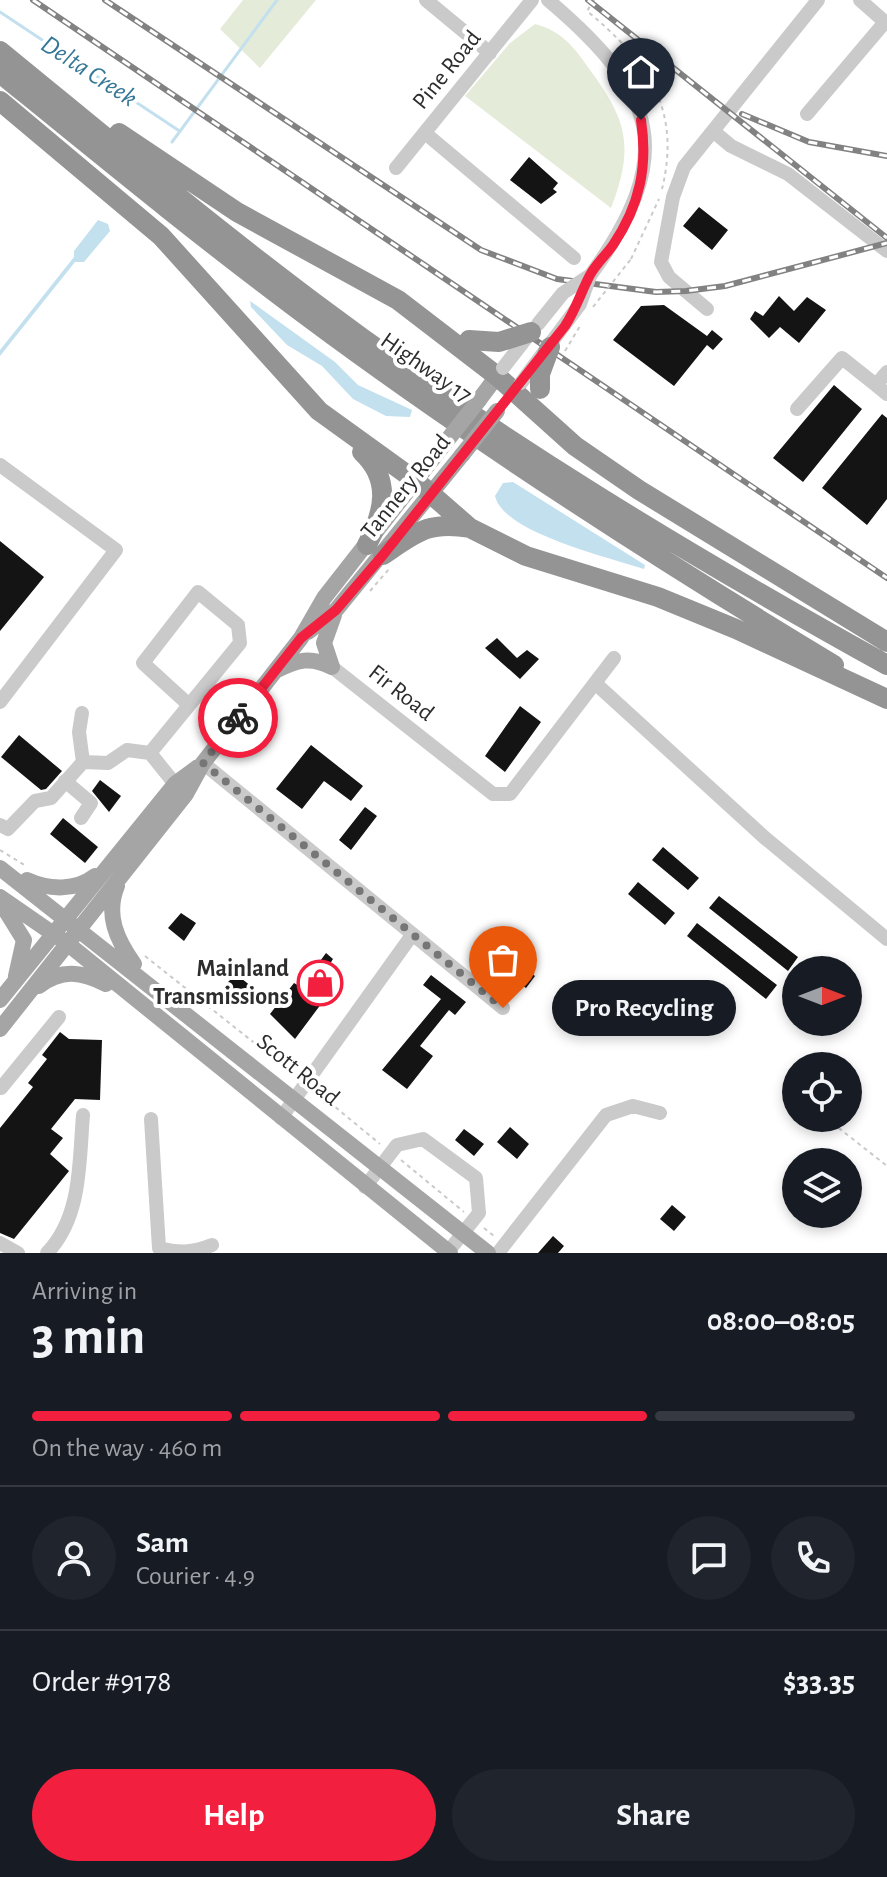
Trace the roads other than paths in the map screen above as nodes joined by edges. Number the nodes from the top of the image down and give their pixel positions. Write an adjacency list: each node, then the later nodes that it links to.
1 (426, 0): 10 (street)
2 (532, 0): 10 (street, Pine Road)
3 (548, 0): 8 (street, Tannery Road)
4 (567, 0): 8 (street)
5 (818, 0): 14 (street)
6 (860, 0): 7 (street)
7 (886, 21): 13 (street)
8 (581, 28): 19 (street, Tannery Road)
9 (0, 49): 22 (highway); 39 (highway, Highway 17)
10 (490, 53): 15 (street, Pine Road)
11 (0, 73): 43 (highway, Highway 17)
12 (0, 101): 29 (highway)
13 (807, 114)
14 (713, 131): 17 (street); 20 (street)
15 (425, 133): 16 (street, Pine Road); 18 (street)
16 (396, 168)
17 (887, 251)
18 (574, 258)
19 (590, 276): 21 (street, Tannery Road, bridge); 23 (street, Tannery Road, bridge)
20 (707, 309)
21 (531, 332): 22 (highway, bridge); 24 (street, Tannery Road, bridge)
22 (445, 334): 24 (highway)
23 (555, 354): 26 (street, Tannery Road, bridge); 30 (highway, bridge)
24 (500, 372): 26 (highway); 32 (main road, Tannery Road, bridge)
25 (887, 372): 27 (street)
26 (517, 387): 30 (highway); 32 (main road, Tannery Road, bridge)
27 (881, 390): 28 (street)
28 (797, 409)
29 (338, 427): 32 (highway); 34 (highway)
30 (575, 446): 37 (highway)
31 (0, 465): 44 (street)
32 (424, 488): 33 (highway); 34 (main road, Tannery Road)
33 (470, 528): 34 (highway); 43 (highway)
34 (380, 556): 35 (main road, Tannery Road); 36 (main road, Tannery Road)
35 (336, 610): 36 (main road, Tannery Road); 40 (main road)
36 (301, 638): 41 (main road, Tannery Road)
37 (887, 642)
38 (614, 658): 42 (street)
39 (887, 665)
40 (332, 667): 41 (main road); 42 (street, Fir Road)
41 (272, 673): 49 (main road, Tannery Road)
42 (595, 683): 61 (street)
43 (887, 698)
44 (0, 702)
45 (189, 705): 45 (street); 47 (street)
46 (82, 713): 48 (street)
47 (150, 753): 48 (street); 51 (street)
48 (83, 762): 50 (street)
49 (203, 763): 51 (main road, Tannery Road); 56 (main road, Tannery Road); 60 (street)
50 (65, 781): 52 (street); 53 (street)
51 (175, 784): 55 (main road, Tannery Road)
52 (81, 818)
53 (0, 825)
54 (1, 868): 55 (main road); 58 (main road, Scott Road)
55 (106, 868): 58 (main road, Tannery Road)
56 (121, 877): 58 (main road, Tannery Road); 63 (main road)
57 (0, 899): 59 (main road, Scott Road); 64 (main road)
58 (73, 923): 59 (main road, Tannery Road); 62 (main road, Tannery Road); 63 (main road, Scott Road)
59 (54, 933): 62 (main road, Scott Road); 64 (main road, Tannery Road)
60 (412, 935): 68 (street); 72 (street)
61 (887, 939)
62 (68, 944): 65 (main road, Scott Road); 66 (main road, Tannery Road)
63 (143, 978): 72 (main road, Scott Road)
64 (12, 985): 67 (main road, Tannery Road)
65 (126, 993): 66 (main road); 75 (main road, Scott Road)
66 (25, 997): 70 (main road, Tannery Road)
67 (0, 1000)
68 (503, 1008)
69 (59, 1017): 71 (street)
70 (0, 1029)
71 (0, 1088)
72 (295, 1099): 75 (street); 77 (main road, Scott Road)
73 (660, 1113): 82 (street)
74 (83, 1115): 84 (street)
75 (281, 1118): 78 (main road, Scott Road)
76 (151, 1119): 81 (street)
77 (380, 1167): 78 (street); 79 (main road, Scott Road); 79 (street)
78 (365, 1187): 85 (main road, Scott Road)
79 (465, 1234): 82 (main road, Scott Road); 85 (street)
80 (0, 1243): 83 (street)
81 (212, 1245)
82 (495, 1249)
83 (18, 1253)
84 (47, 1253)
85 (448, 1253)

